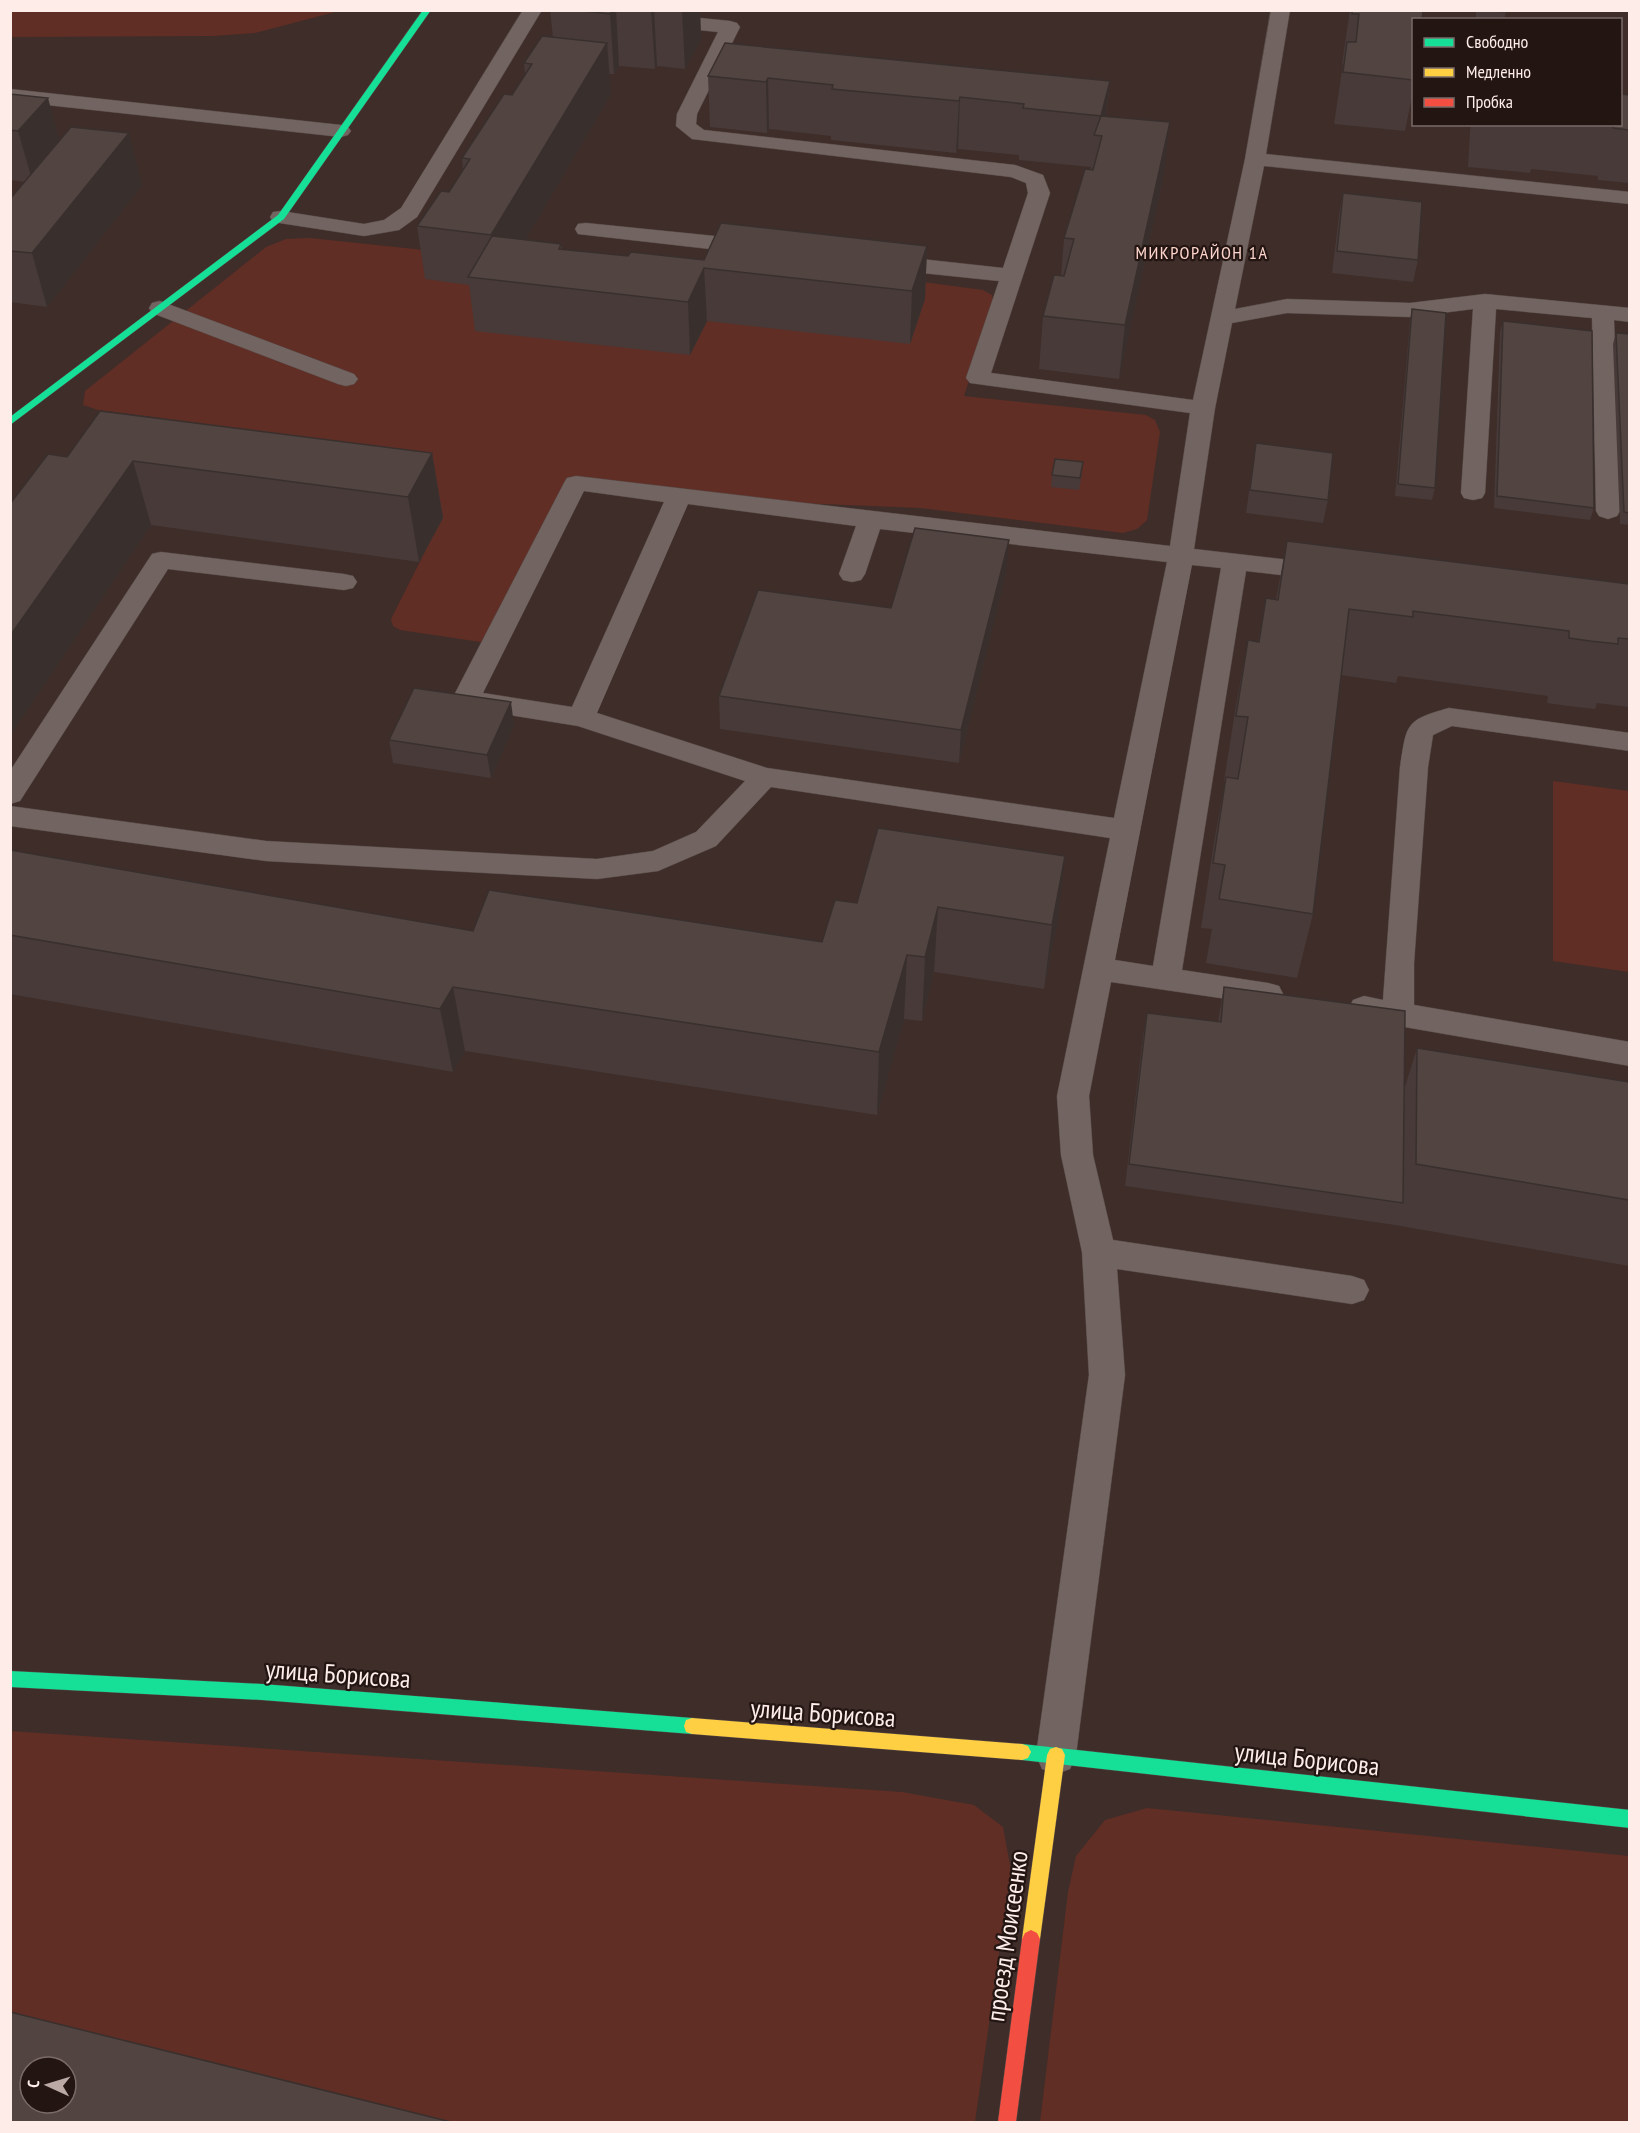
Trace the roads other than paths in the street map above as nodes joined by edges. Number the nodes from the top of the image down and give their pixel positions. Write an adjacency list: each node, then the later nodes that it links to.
1 (427, 10): 6 (street)
2 (533, 10): 9 (lane)
3 (1281, 10): 7 (lane)
4 (637, 18): 13 (lane)
5 (10, 95): 6 (lane)
6 (341, 131): 9 (street)
7 (1255, 159): 8 (lane); 18 (lane)
8 (1629, 198)
9 (281, 217): 15 (street)
10 (586, 229): 11 (lane)
11 (772, 249)
12 (865, 260): 13 (lane)
13 (1012, 276): 20 (lane)
14 (1485, 301): 16 (lane); 18 (lane); 22 (lane)
15 (160, 308): 19 (lane); 21 (street)
16 (1603, 312): 17 (lane); 24 (lane)
17 (1629, 315)
18 (1221, 318): 20 (lane)
19 (346, 379)
20 (1203, 408): 26 (lane)
21 (10, 422)
22 (1473, 493)
23 (679, 496): 25 (lane); 31 (lane); 31 (lane)
24 (1608, 511)
25 (871, 520): 26 (lane); 28 (lane)
26 (1181, 554): 27 (lane); 36 (lane)
27 (1235, 560): 29 (lane); 38 (lane)
28 (852, 574)
29 (1354, 575)
30 (344, 582): 34 (lane)
31 (580, 717): 33 (lane)
32 (1629, 742): 41 (lane)
33 (765, 777): 35 (lane); 36 (lane)
34 (10, 794)
35 (10, 816)
36 (1125, 830): 37 (lane)
37 (1097, 969): 38 (lane); 43 (lane)
38 (1166, 978): 39 (lane)
39 (1294, 998)
40 (1340, 1004): 41 (lane)
41 (1398, 1013): 42 (lane)
42 (1629, 1054)
43 (1099, 1252): 44 (lane); 46 (lane)
44 (1352, 1290)
45 (10, 1679): 46 (street, улица Борисова)
46 (1056, 1755): 47 (street, улица Борисова); 48 (street, проезд Моисеенко)
47 (1629, 1819)
48 (1007, 2122)

